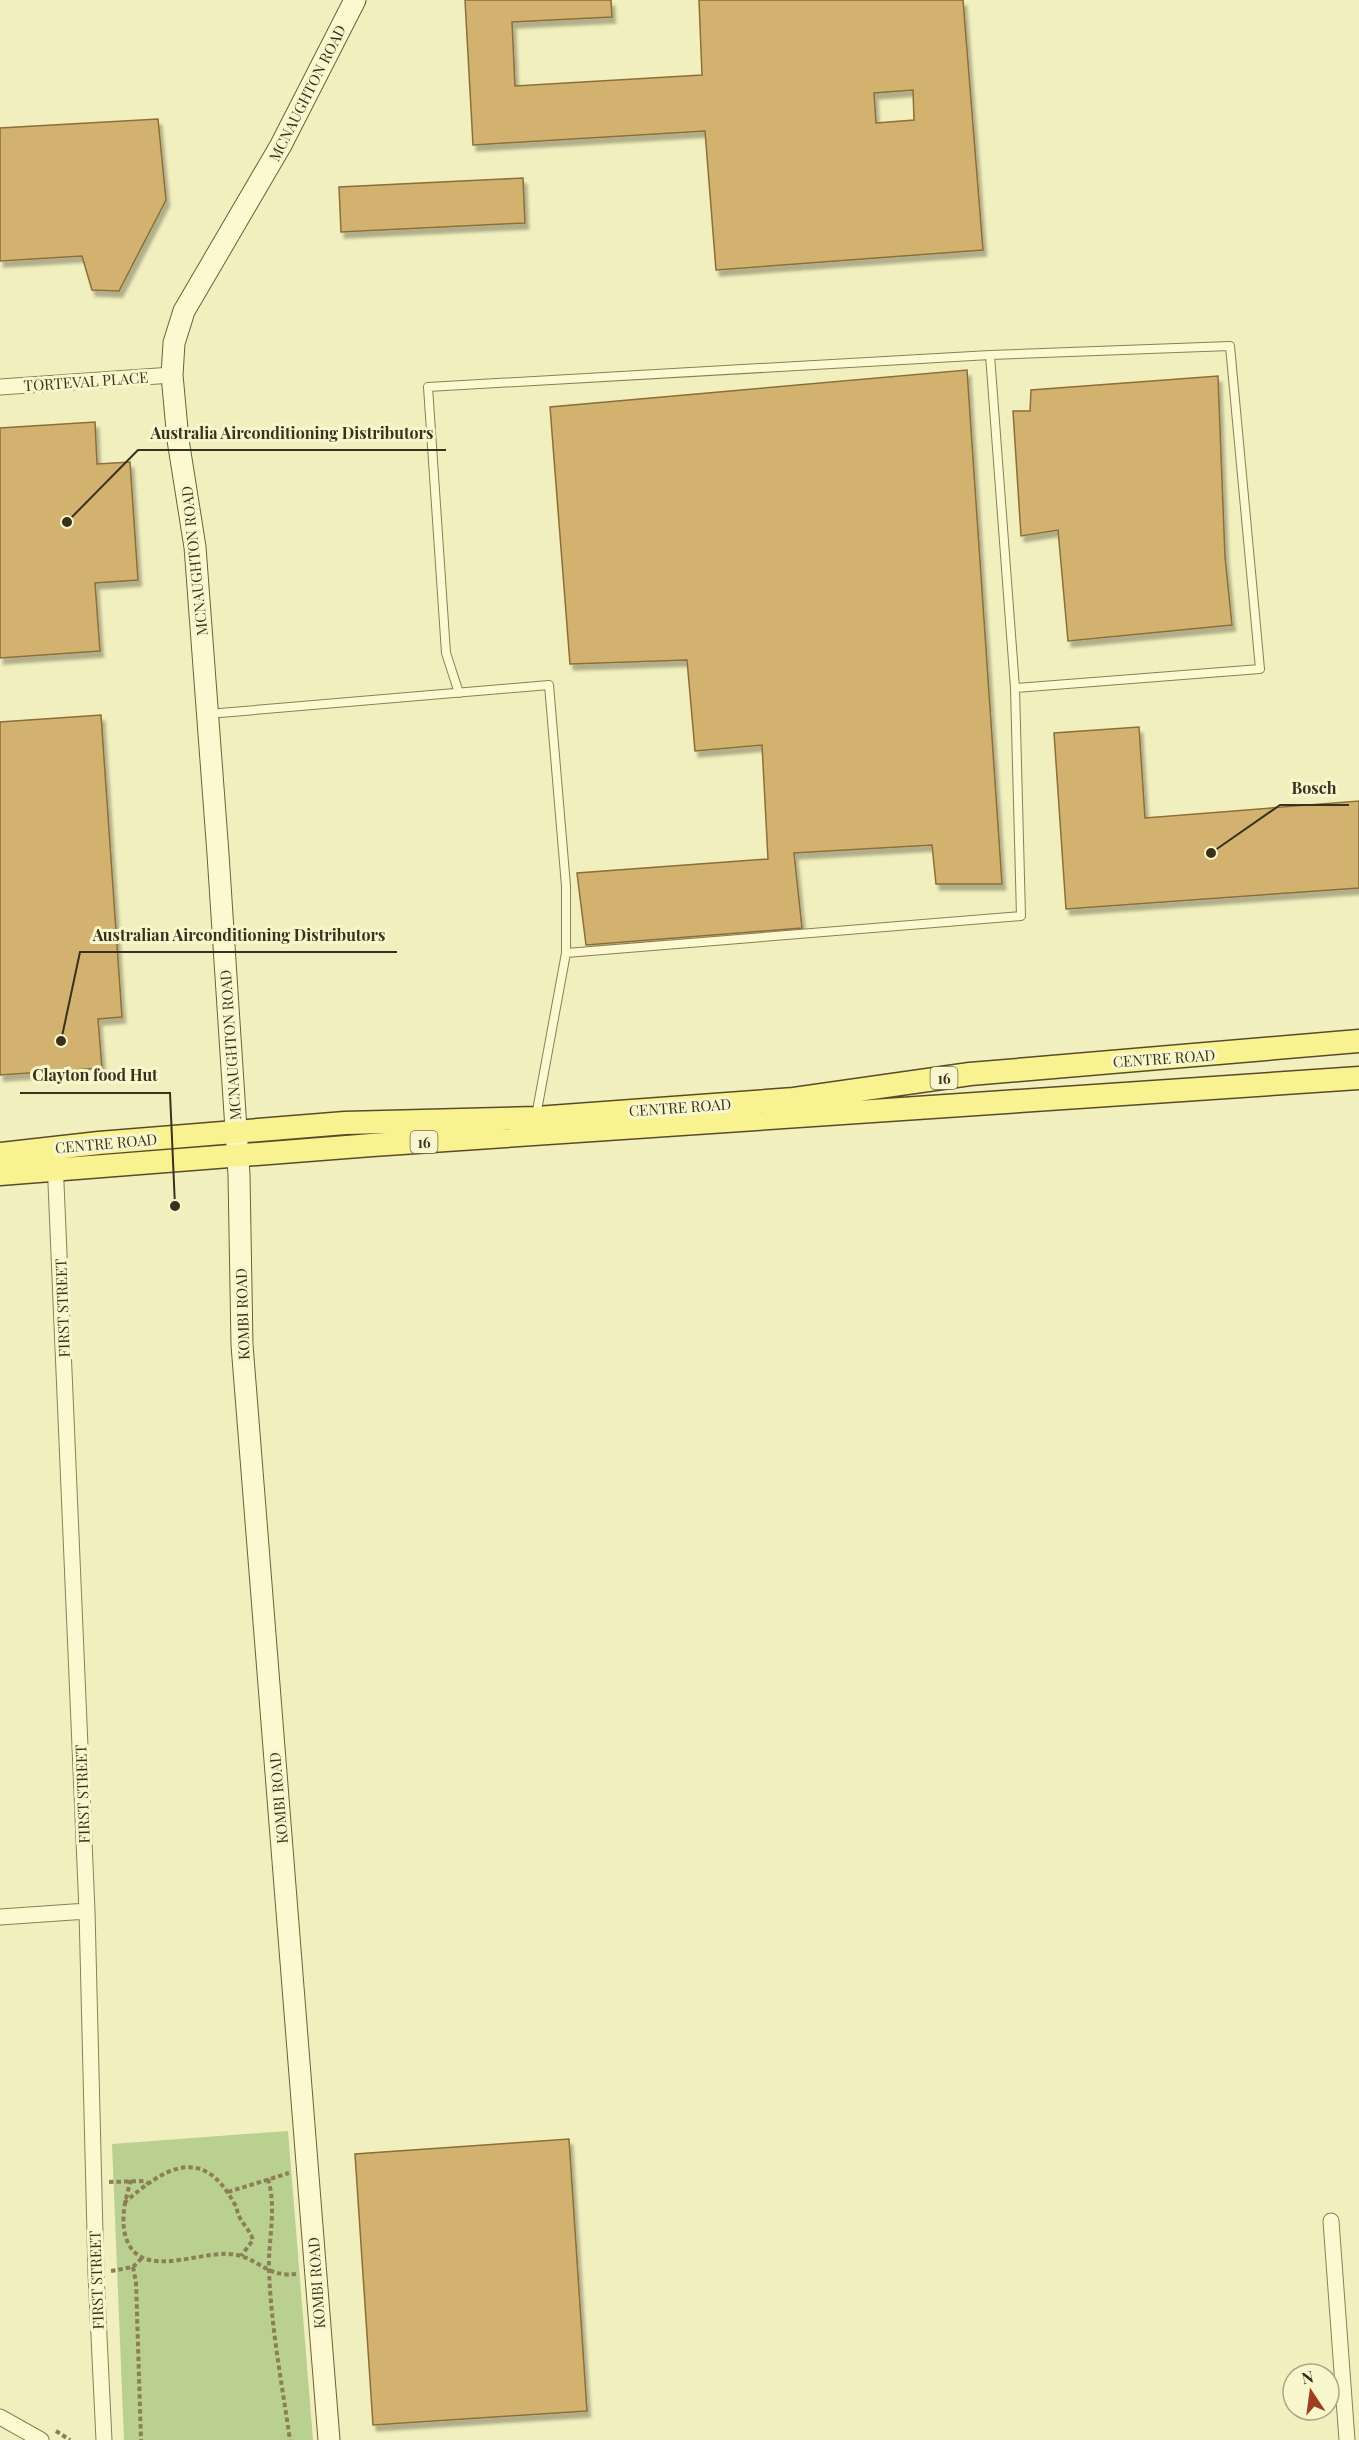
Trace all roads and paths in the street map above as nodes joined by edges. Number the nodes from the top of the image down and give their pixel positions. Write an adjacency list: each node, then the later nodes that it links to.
1 (355, 0): 3 (main road, MCNAUGHTON ROAD)
2 (990, 355): 5 (lane); 5 (lane); 6 (lane)
3 (172, 375): 4 (street, TORTEVAL PLACE); 7 (main road, MCNAUGHTON ROAD)
4 (0, 387)
5 (1015, 688): 8 (lane)
6 (459, 693): 7 (lane); 8 (lane)
7 (208, 714): 12 (main road, MCNAUGHTON ROAD)
8 (566, 953): 11 (lane)
9 (1359, 1041): 11 (main road, CENTRE ROAD / 16)
10 (1359, 1077): 14 (main road, CENTRE ROAD / 16)
11 (536, 1118): 12 (main road, CENTRE ROAD / 16)
12 (236, 1131): 14 (main road, MCNAUGHTON ROAD); 15 (main road, CENTRE ROAD / 16)
13 (0, 1154): 15 (main road, CENTRE ROAD / 16)
14 (238, 1156): 15 (main road, CENTRE ROAD / 16); 19 (main road, KOMBI ROAD)
15 (55, 1159): 16 (main road, CENTRE ROAD / 16); 17 (street, FIRST STREET)
16 (0, 1174)
17 (87, 1911): 18 (street); 22 (street, FIRST STREET)
18 (0, 1917)
19 (308, 2169): 20 (path); 31 (main road, KOMBI ROAD)
20 (268, 2179): 24 (path); 30 (path)
21 (131, 2180): 22 (path); 23 (path); 25 (path)
22 (93, 2183): 32 (street, FIRST STREET)
23 (150, 2184): 24 (path); 25 (path)
24 (228, 2192): 27 (path)
25 (123, 2204): 28 (path)
26 (1331, 2221): 39 (street)
27 (242, 2256): 28 (path); 30 (path)
28 (142, 2258): 29 (path)
29 (134, 2267): 32 (path); 36 (path)
30 (269, 2270): 31 (path); 37 (path)
31 (315, 2273): 38 (main road, KOMBI ROAD)
32 (96, 2274): 35 (street, FIRST STREET)
33 (0, 2417): 34 (street)
34 (41, 2440)
35 (104, 2440)
36 (141, 2440)
37 (291, 2440)
38 (329, 2440)
39 (1347, 2440)

